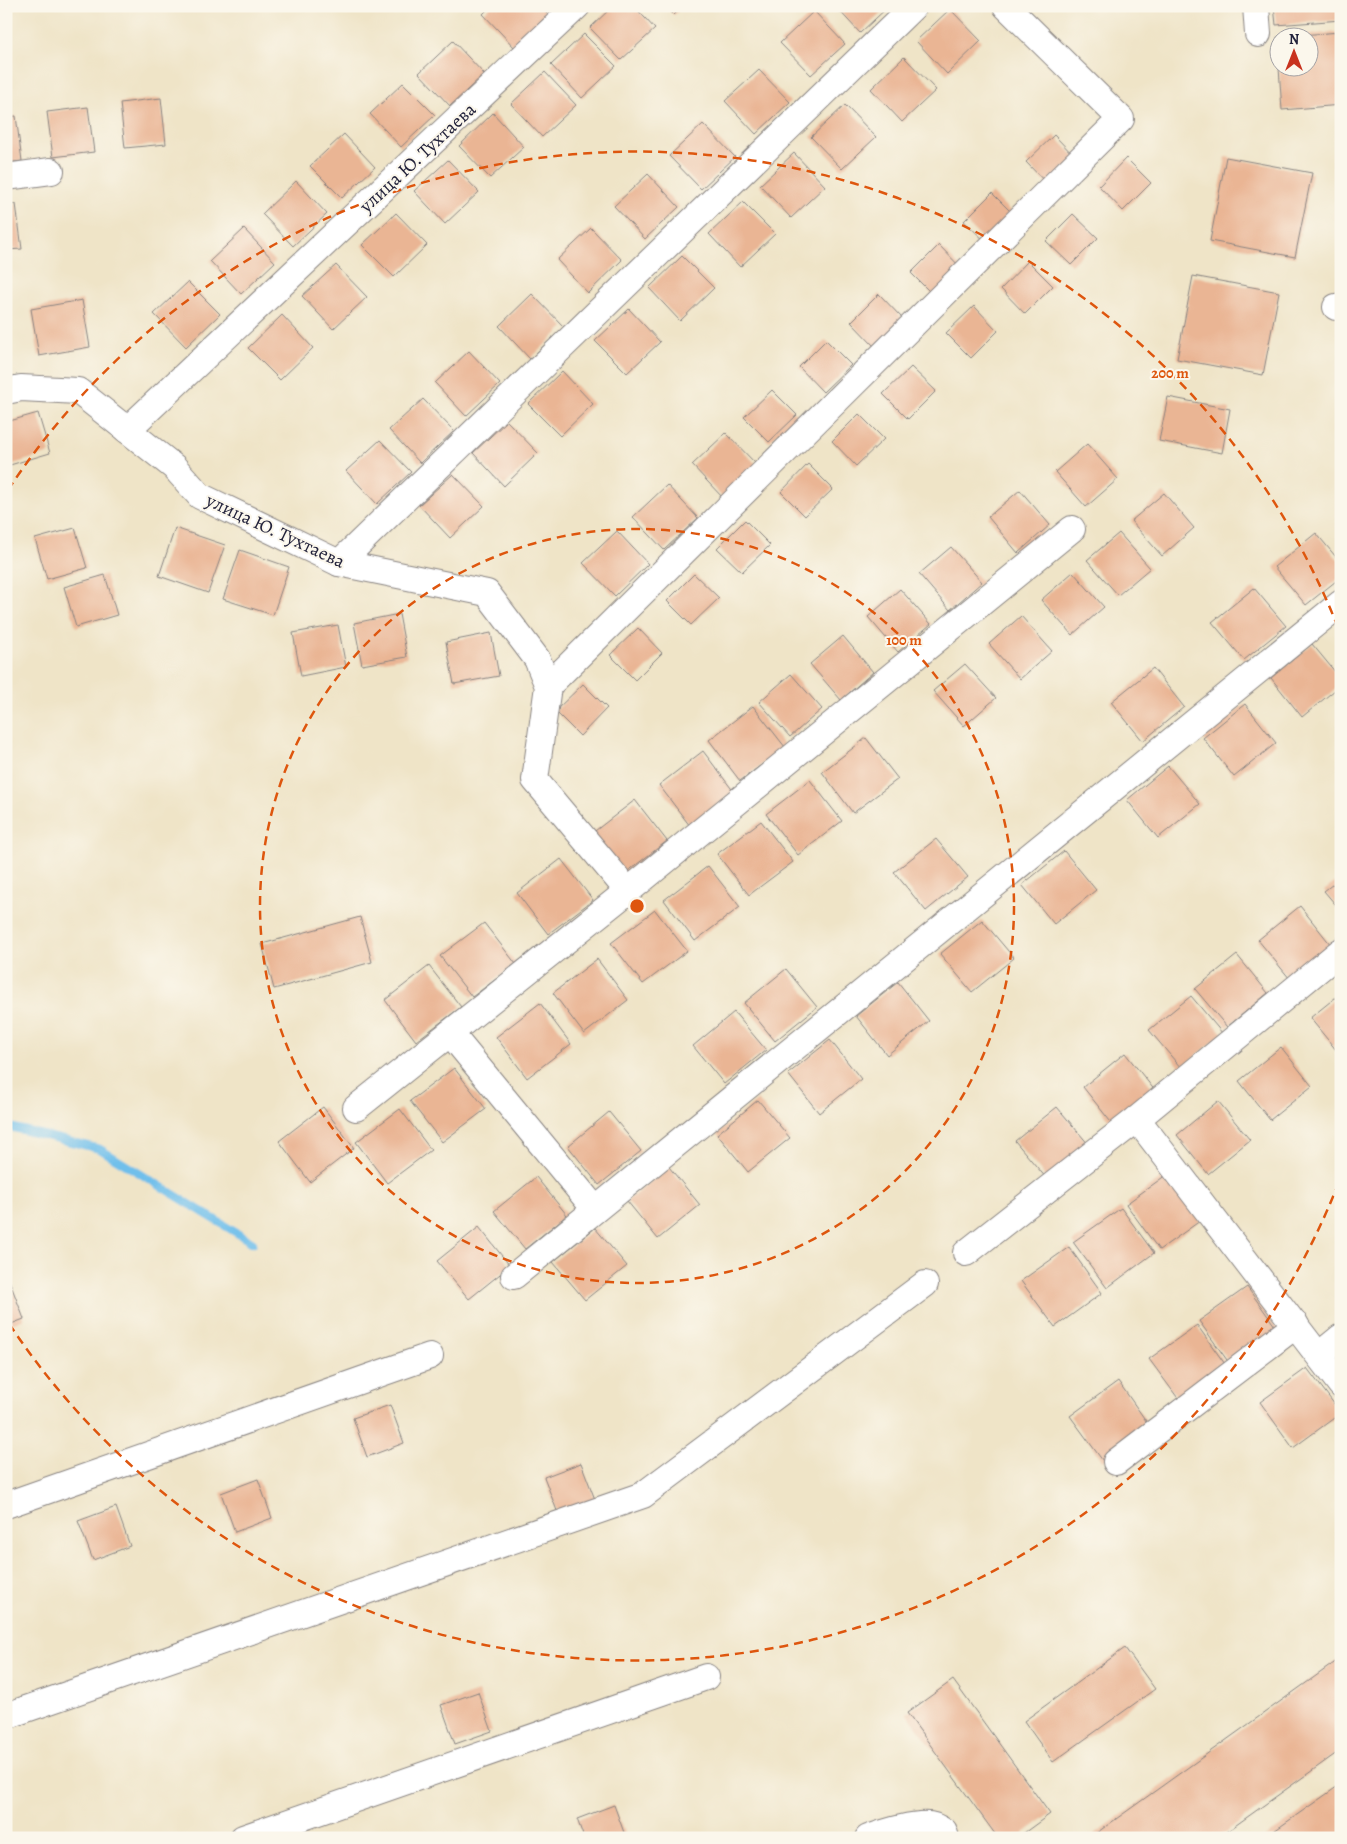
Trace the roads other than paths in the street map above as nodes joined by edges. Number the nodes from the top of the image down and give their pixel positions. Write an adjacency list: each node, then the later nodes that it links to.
1 (576, 6): 9 (street, улица Ю. Тухтаева)
2 (914, 6): 11 (street)
3 (1006, 6): 13 (street)
4 (1256, 6): 5 (street)
5 (1258, 34)
6 (51, 171): 7 (street)
7 (6, 177)
8 (6, 391): 9 (street, улица Ю. Тухтаева)
9 (127, 430): 11 (street, улица Ю. Тухтаева)
10 (1072, 529): 14 (street)
11 (339, 563): 13 (street, улица Ю. Тухтаева)
12 (1341, 603): 19 (street)
13 (548, 686): 14 (street, улица Ю. Тухтаева)
14 (628, 891): 16 (street)
15 (1341, 952): 18 (street)
16 (450, 1033): 17 (street); 19 (street)
17 (356, 1108)
18 (1136, 1119): 20 (street); 23 (street)
19 (595, 1209): 21 (street)
20 (966, 1252)
21 (514, 1276)
22 (925, 1284): 31 (street)
23 (1296, 1325): 25 (street); 28 (street)
24 (1341, 1337): 25 (street)
25 (1319, 1355): 27 (street)
26 (430, 1356): 29 (street)
27 (1341, 1385)
28 (1116, 1462)
29 (6, 1505)
30 (706, 1677): 32 (street)
31 (6, 1716)
32 (243, 1838)
33 (868, 1838): 34 (street)
34 (946, 1838)

